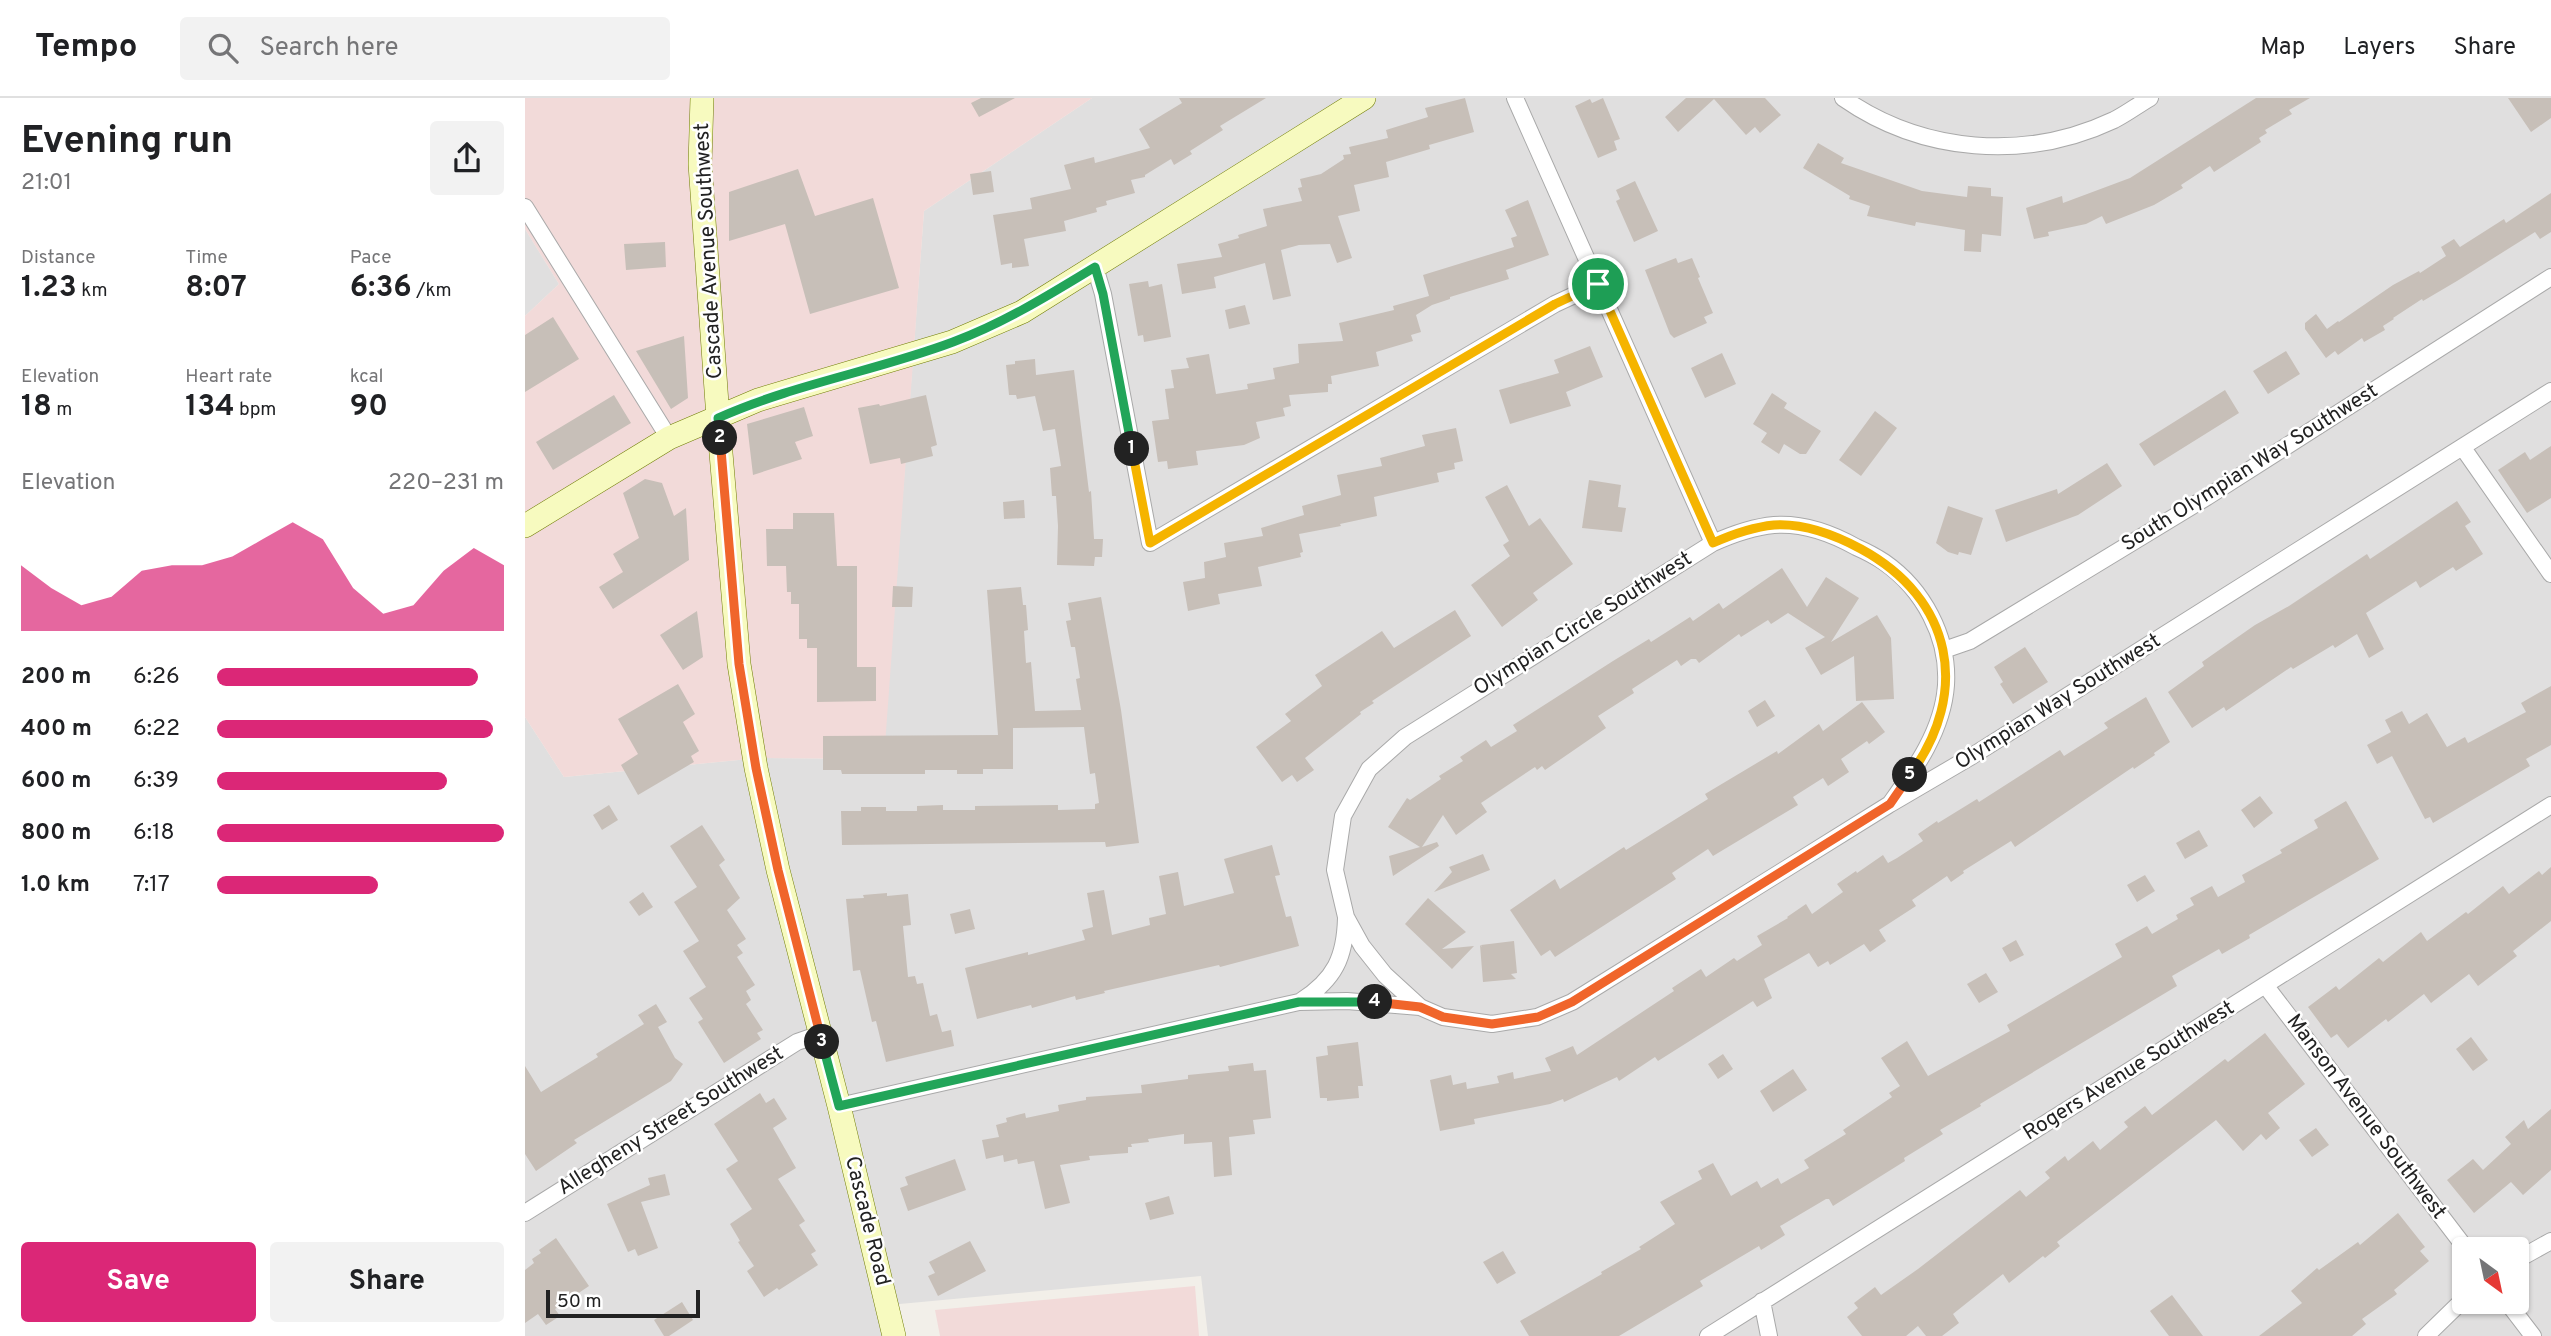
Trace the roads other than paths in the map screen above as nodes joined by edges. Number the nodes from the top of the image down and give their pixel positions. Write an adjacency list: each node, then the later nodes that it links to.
1 (702, 98): 11 (main road, Cascade Avenue Southwest)
2 (1364, 98): 7 (main road)
3 (1515, 98): 9 (street)
4 (1843, 98): 5 (street)
5 (2150, 98)
6 (525, 207): 12 (street)
7 (1095, 267): 9 (street); 11 (main road)
8 (2551, 277): 17 (street, South Olympian Way Southwest)
9 (1598, 284): 15 (street)
10 (2551, 391): 13 (street, Olympian Way Southwest)
11 (718, 418): 12 (main road); 25 (main road, Cascade Avenue Southwest)
12 (669, 438): 14 (main road)
13 (2463, 448): 16 (street); 18 (street, Olympian Way Southwest)
14 (525, 526)
15 (1713, 543): 17 (street, Olympian Circle Southwest); 20 (street, Olympian Circle Southwest)
16 (2551, 573)
17 (1944, 650): 18 (street, Olympian Circle Southwest)
18 (1890, 804): 24 (street, Olympian Way Southwest)
19 (2551, 805): 22 (street, Rogers Avenue Southwest)
20 (1346, 917): 21 (street, Olympian Circle Southwest); 23 (street, Olympian Way Southwest)
21 (1385, 975): 24 (street, Olympian Way Southwest)
22 (2265, 985): 28 (street, Manson Avenue Southwest); 31 (street, Rogers Avenue Southwest)
23 (1299, 1002): 24 (street, Olympian Way Southwest); 26 (street, Olympian Way Southwest)
24 (1420, 1007)
25 (820, 1034): 26 (main road, Cascade Avenue Southwest); 27 (street, Allegheny Street Southwest)
26 (839, 1106): 34 (main road, Cascade Road)
27 (525, 1213)
28 (2457, 1237)
29 (2551, 1241): 30 (street)
30 (2529, 1253)
31 (1762, 1301): 35 (street, Rogers Avenue Southwest); 36 (street)
32 (2452, 1311): 37 (street)
33 (2516, 1314): 38 (street)
34 (894, 1336)
35 (1708, 1336)
36 (1769, 1336)
37 (2426, 1336)
38 (2533, 1336)

